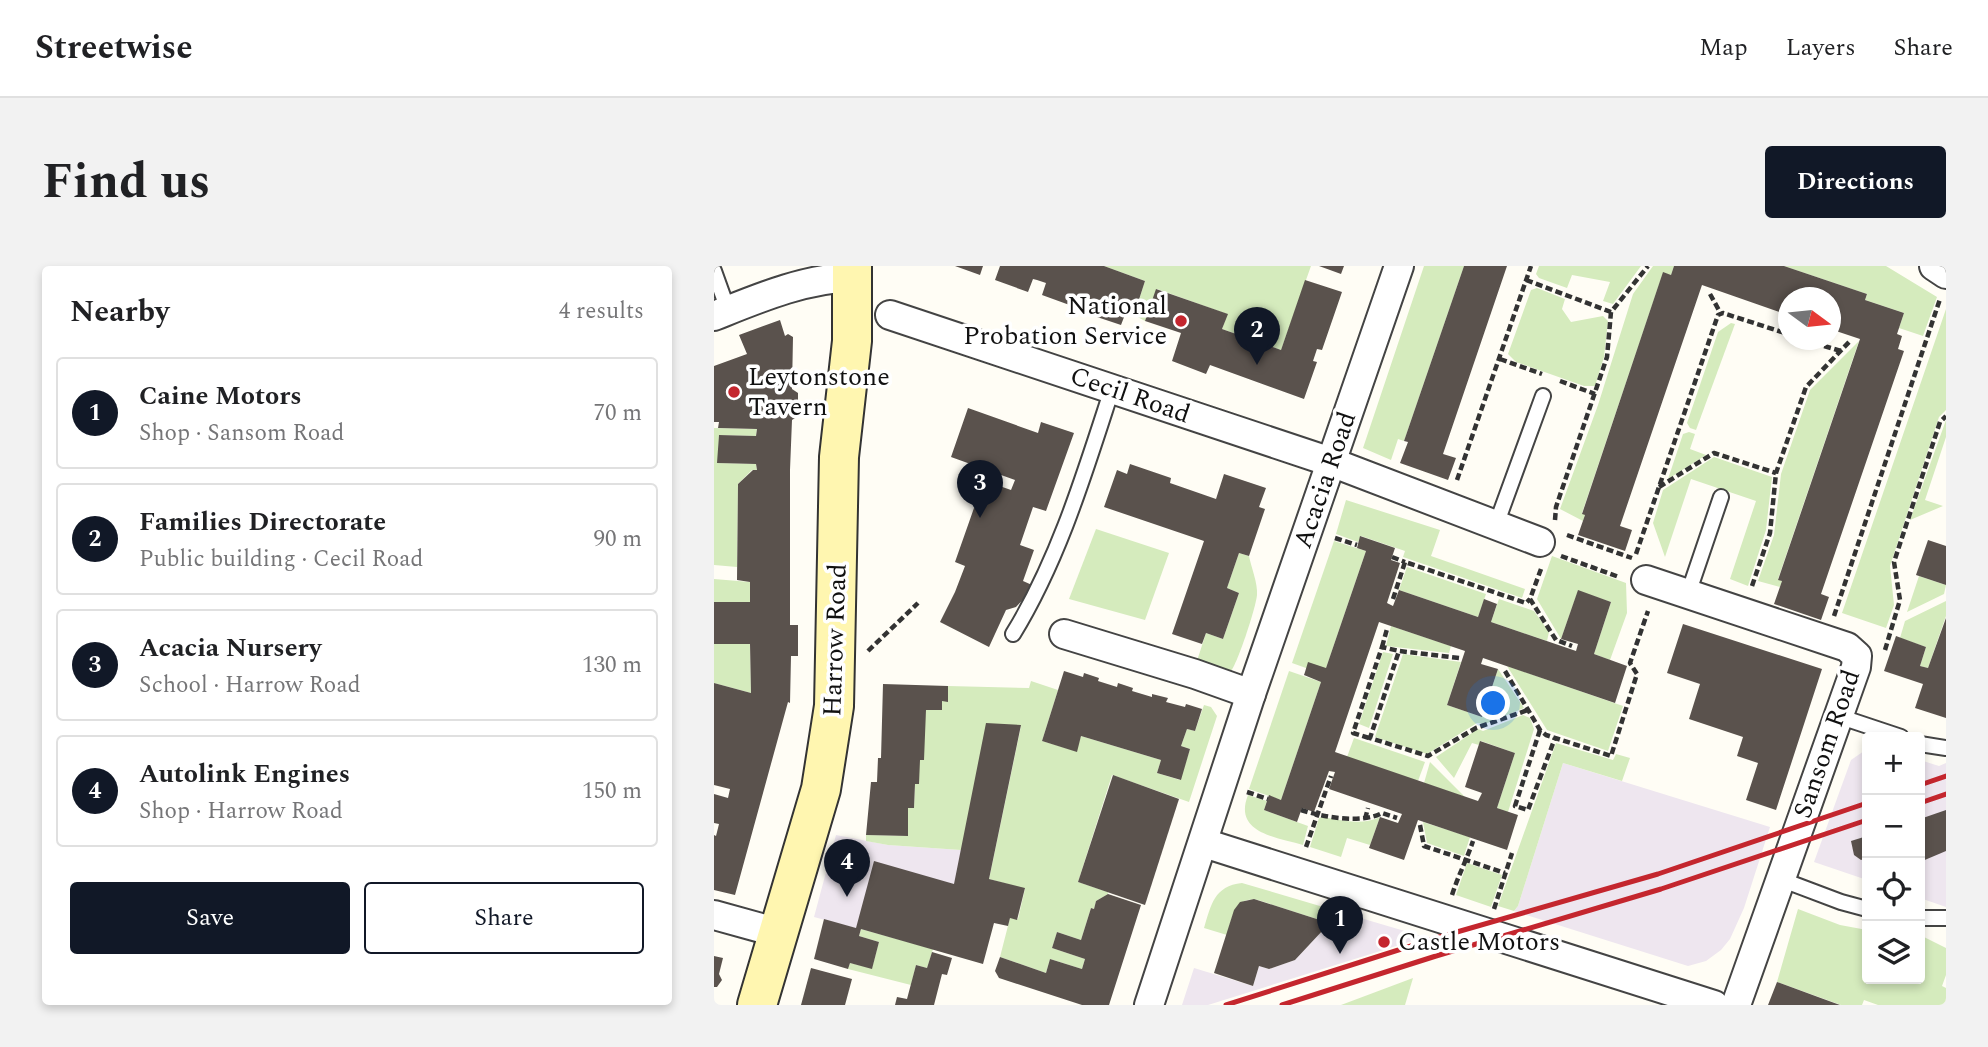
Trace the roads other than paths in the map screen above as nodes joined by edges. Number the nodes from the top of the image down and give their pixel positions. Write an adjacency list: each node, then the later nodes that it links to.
1 (1399, 266): 10 (street, Acacia Road)
2 (1934, 266): 5 (street)
3 (714, 271): 6 (lane)
4 (852, 271): 6 (street); 29 (main road, Harrow Road)
5 (1944, 284)
6 (721, 313)
7 (890, 315): 8 (street, Cecil Road)
8 (1112, 389): 10 (street, Cecil Road); 16 (lane)
9 (1543, 396): 12 (lane)
10 (1331, 462): 12 (street); 18 (street, Acacia Road)
11 (1721, 497): 15 (lane)
12 (1496, 525): 13 (street)
13 (1553, 545)
14 (1641, 572): 15 (street, Sansom Road)
15 (1688, 594): 19 (street, Sansom Road)
16 (1013, 634)
17 (1064, 634): 18 (street)
18 (1251, 694): 23 (street, Acacia Road)
19 (1839, 716): 20 (lane); 24 (street, Sansom Road)
20 (1886, 732)
21 (1925, 745): 22 (lane)
22 (1946, 748)
23 (1203, 843): 31 (street, Acacia Road); 32 (street)
24 (1780, 879): 25 (lane); 33 (street, Sansom Road)
25 (1862, 908)
26 (714, 915): 29 (street)
27 (1925, 918): 28 (lane)
28 (1946, 918)
29 (779, 933): 30 (main road, Harrow Road)
30 (757, 1005)
31 (1149, 1005)
32 (1714, 1005)
33 (1736, 1005)

